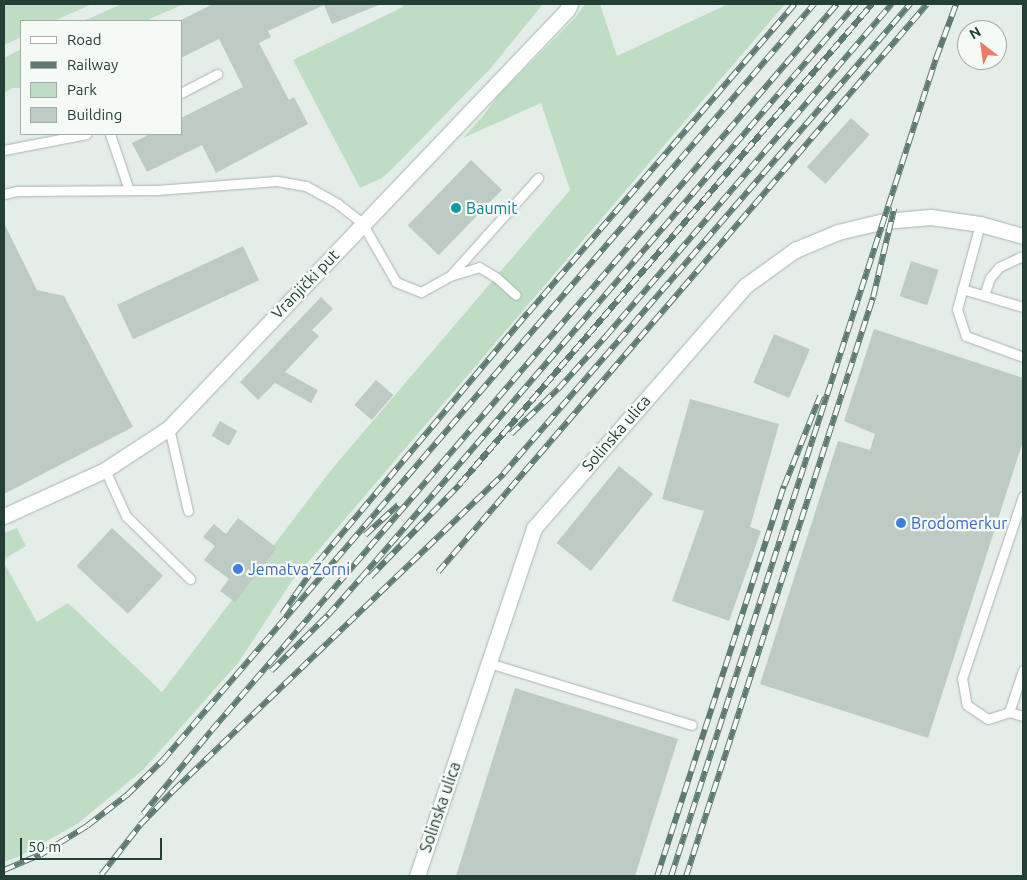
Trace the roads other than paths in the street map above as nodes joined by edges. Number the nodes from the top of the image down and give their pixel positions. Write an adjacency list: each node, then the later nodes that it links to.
1 (570, 4): 10 (street, Vranjički put)
2 (217, 74): 3 (lane)
3 (182, 92)
4 (81, 135): 6 (lane)
5 (110, 135): 8 (lane)
6 (4, 150)
7 (538, 178): 14 (lane)
8 (129, 190): 9 (lane); 10 (lane)
9 (4, 194)
10 (362, 224): 14 (lane); 20 (street, Vranjički put)
11 (980, 224): 12 (street, Solinska ulica); 15 (lane); 26 (street, Solinska ulica)
12 (1023, 236)
13 (1023, 258): 17 (lane)
14 (450, 276): 16 (lane)
15 (962, 289): 17 (lane); 19 (lane)
16 (516, 295)
17 (984, 295): 18 (lane)
18 (1023, 307)
19 (1023, 356)
20 (169, 428): 21 (street, Vranjički put); 23 (lane)
21 (104, 470): 24 (street, Vranjički put); 25 (lane)
22 (1023, 496): 28 (lane)
23 (188, 510)
24 (4, 516)
25 (190, 578)
26 (489, 663): 30 (lane); 31 (street, Solinska ulica)
27 (1023, 670): 28 (lane)
28 (1010, 712): 29 (lane)
29 (1023, 716)
30 (692, 725)
31 (417, 876)

